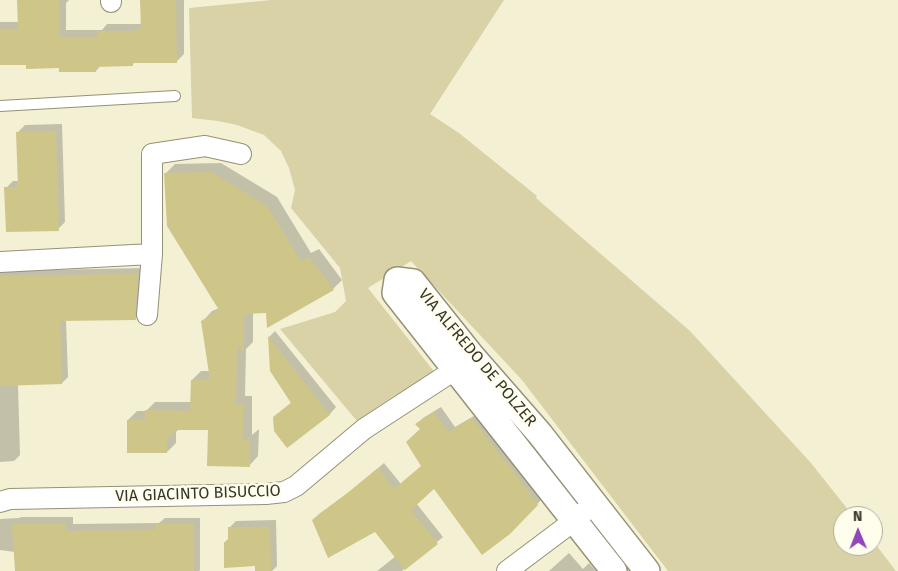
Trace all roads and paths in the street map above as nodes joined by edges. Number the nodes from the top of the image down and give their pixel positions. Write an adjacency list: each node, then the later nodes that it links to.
1 (175, 96): 2 (lane)
2 (0, 106)
3 (241, 154): 4 (street)
4 (152, 254): 5 (street); 6 (street)
5 (0, 262)
6 (147, 316)
7 (463, 362): 8 (street, VIA GIACINTO BISUCCIO); 9 (street, VIA ALFREDO DE POLZER); 10 (street, VIA ALFREDO DE POLZER)
8 (0, 502)
9 (594, 503): 10 (street); 13 (street, VIA ALFREDO DE POLZER)
10 (575, 520): 11 (street); 12 (street, VIA ALFREDO DE POLZER)
11 (508, 571)
12 (614, 571)
13 (647, 571)

